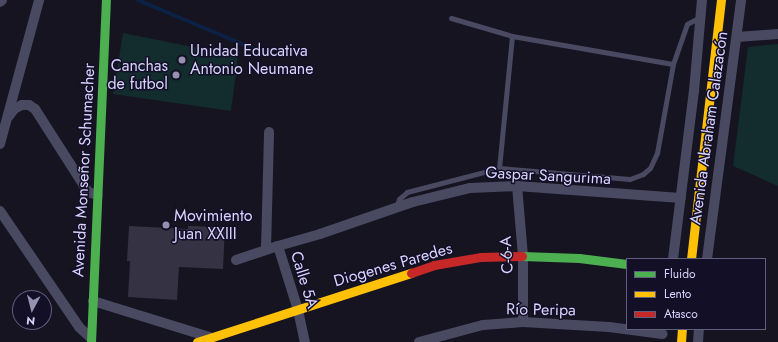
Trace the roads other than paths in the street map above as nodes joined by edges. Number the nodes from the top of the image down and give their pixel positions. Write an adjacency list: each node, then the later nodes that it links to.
1 (39, 0): 12 (street)
2 (106, 0): 17 (street, Avenida Monseñor Schumacher)
3 (702, 0): 6 (street, Avenida Abraham Calazacón)
4 (721, 0): 25 (street, Avenida Abraham Calazacón)
5 (741, 0): 10 (street, Avenida Abraham Calazacón)
6 (700, 17): 11 (lane); 18 (street, Avenida Abraham Calazacón)
7 (451, 18): 9 (lane)
8 (778, 34): 10 (street)
9 (512, 36): 11 (lane); 15 (lane)
10 (737, 36): 26 (street, Avenida Abraham Calazacón)
11 (673, 64): 15 (lane)
12 (9, 116): 14 (street); 17 (street)
13 (269, 132): 22 (street)
14 (0, 144)
15 (499, 168): 19 (lane)
16 (517, 186): 18 (street, Gaspar Sangurima); 19 (street, Gaspar Sangurima); 23 (street, C-6-A)
17 (98, 195): 29 (street, Avenida Monseñor Schumacher)
18 (681, 198): 24 (street, Avenida Abraham Calazacón)
19 (396, 208): 21 (street, Gaspar Sangurima)
20 (0, 211): 38 (street)
21 (278, 246): 22 (street, Calle 5A); 30 (street, Calle 5A)
22 (266, 249): 27 (street, Calle 5A)
23 (523, 256): 28 (street, Diogenes Paredes); 30 (street, Diogenes Paredes); 31 (street, C-6-A)
24 (673, 258)
25 (691, 258)
26 (707, 258)
27 (236, 260)
28 (626, 264)
29 (93, 301): 37 (street); 38 (street, Avenida Monseñor Schumacher)
30 (298, 310): 37 (street, Diogenes Paredes); 40 (street, Calle 5A)
31 (523, 322): 32 (street, Río Peripa); 41 (street, Río Peripa)
32 (626, 330)
33 (629, 330): 36 (street, Río Peripa)
34 (682, 330): 42 (street)
35 (699, 330): 43 (street)
36 (663, 335)
37 (210, 339): 39 (street, Diogenes Paredes)
38 (91, 340)
39 (197, 342)
40 (305, 342)
41 (419, 342)
42 (681, 342)
43 (698, 342)

